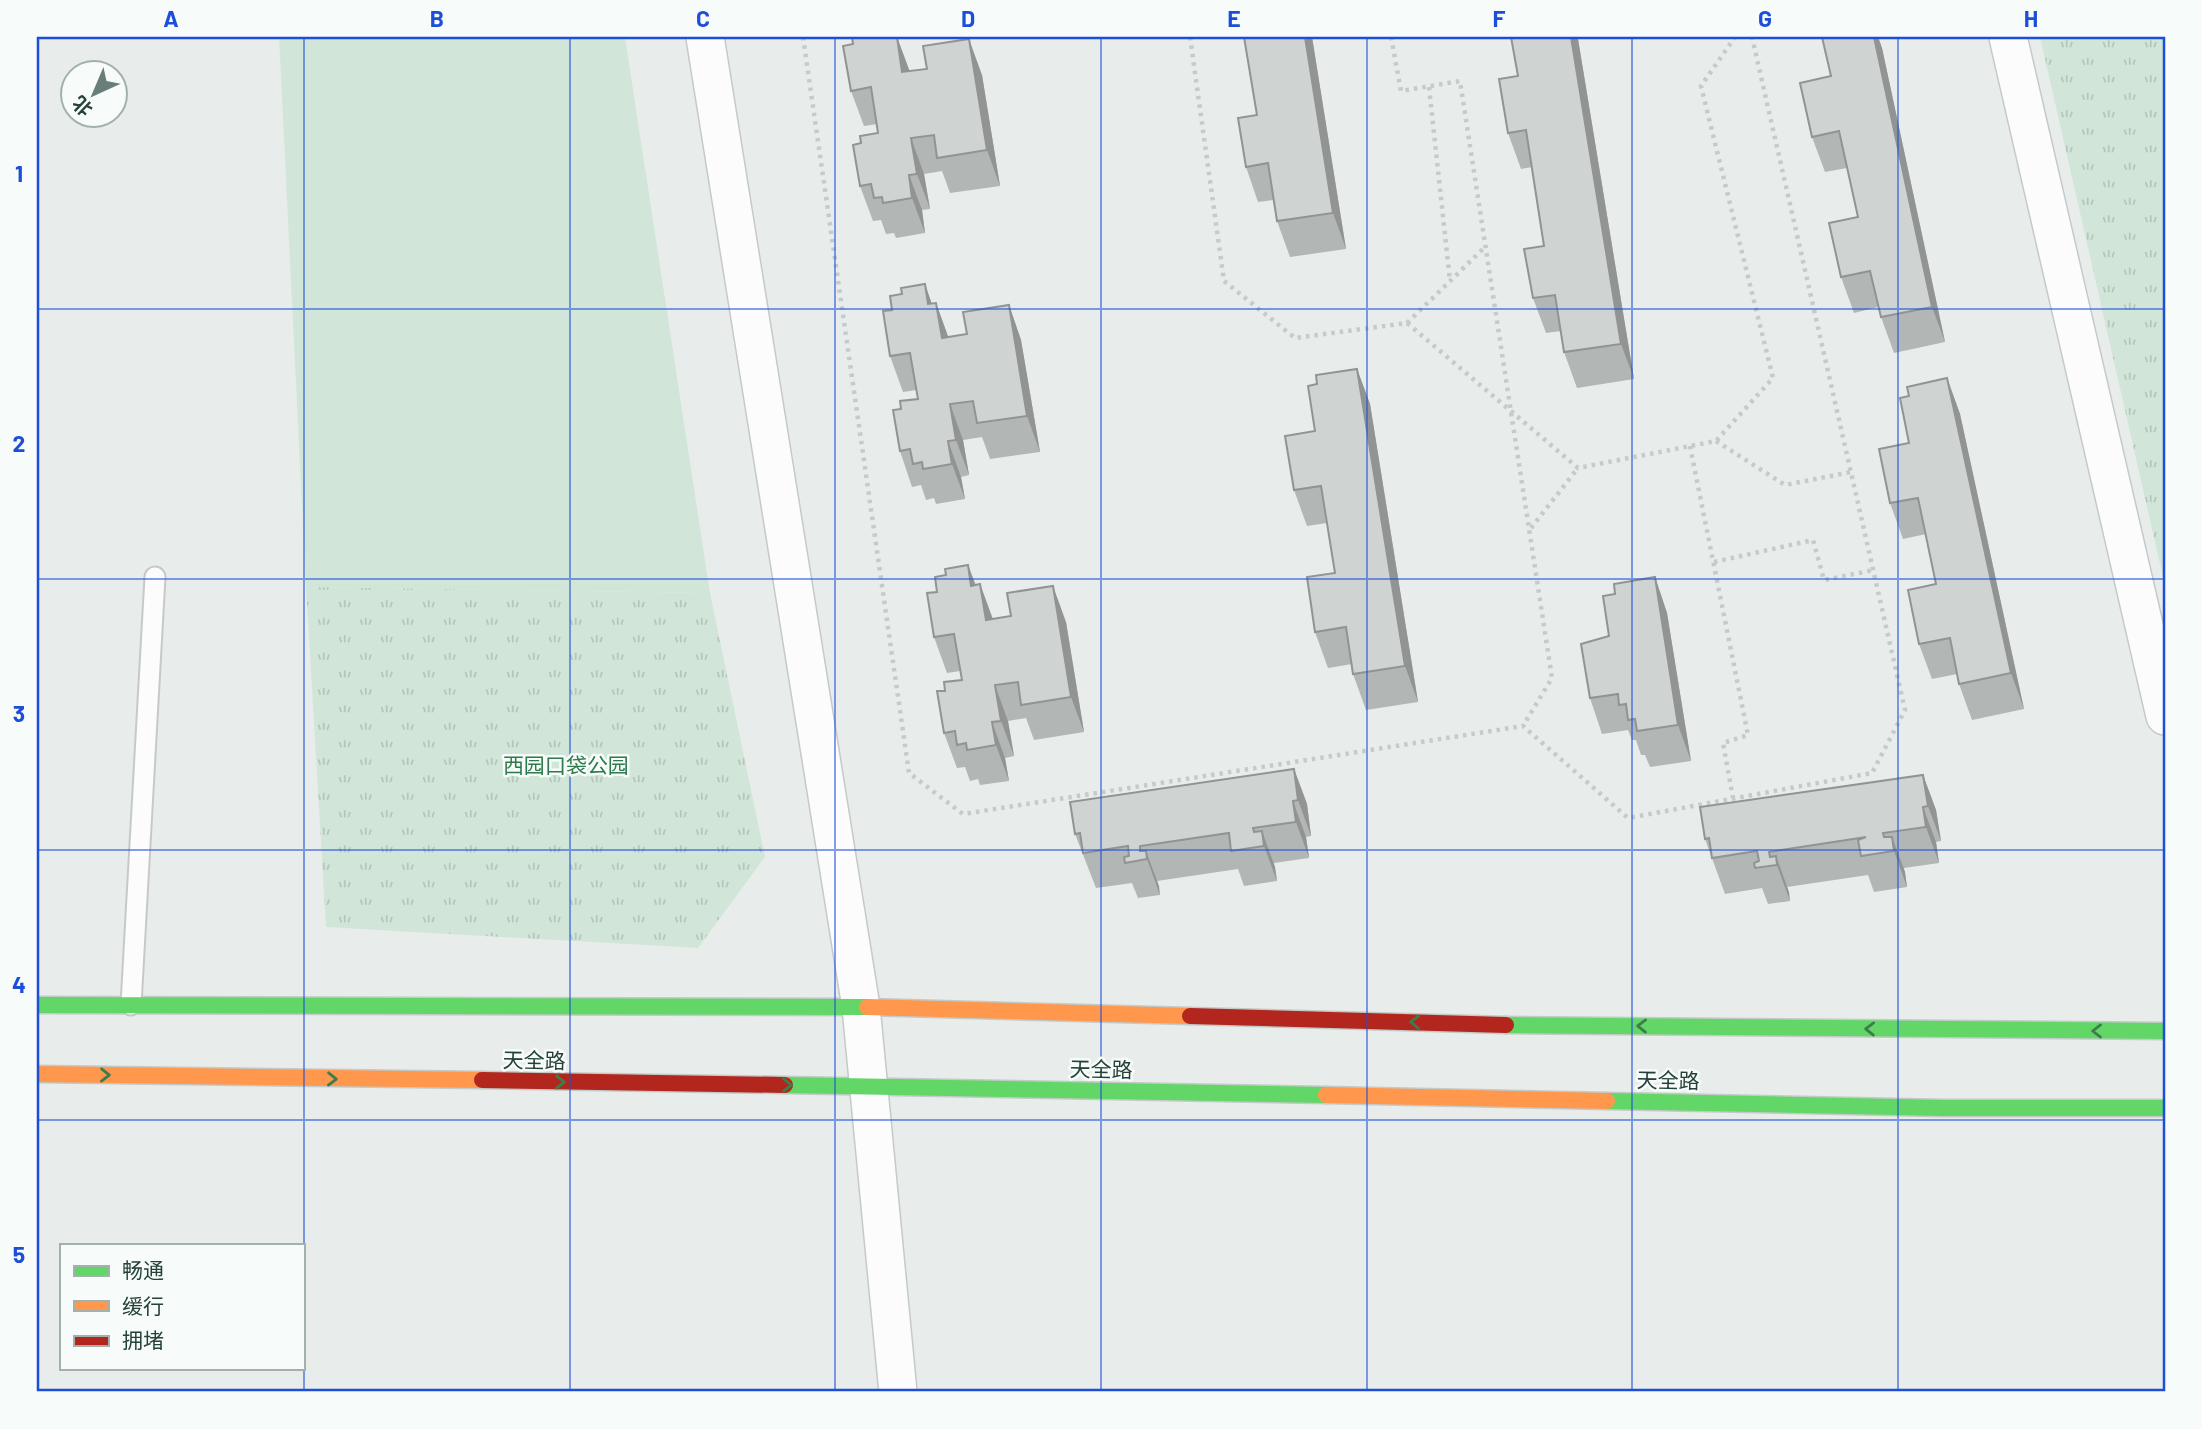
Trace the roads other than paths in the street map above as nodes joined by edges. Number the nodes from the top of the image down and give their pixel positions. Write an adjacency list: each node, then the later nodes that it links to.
1 (705, 37): 7 (street)
2 (2008, 37): 4 (street)
3 (155, 577): 6 (lane)
4 (2165, 716)
5 (37, 1004): 6 (street)
6 (131, 1005): 7 (street)
7 (861, 1007): 8 (street, one-way to 7); 10 (street)
8 (2165, 1031)
9 (37, 1074): 10 (street, 天全路, one-way to 10)
10 (867, 1086): 11 (street, 天全路); 12 (street)
11 (2165, 1108)
12 (898, 1392)

